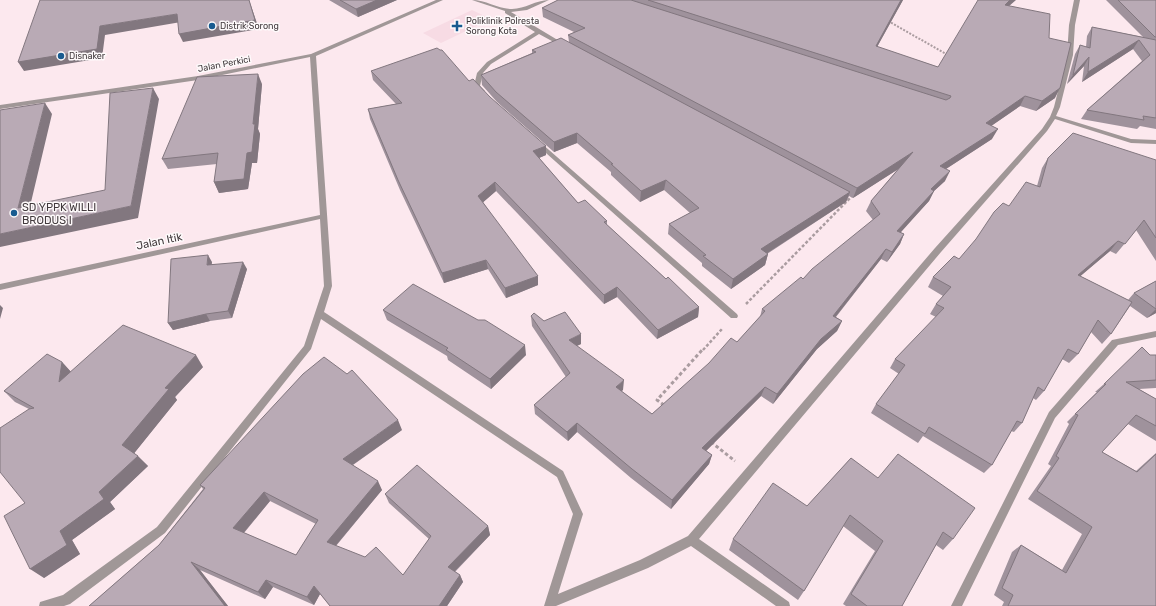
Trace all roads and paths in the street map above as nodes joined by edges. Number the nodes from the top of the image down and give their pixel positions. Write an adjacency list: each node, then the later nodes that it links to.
1 (440, 0): 9 (street, Jalan Perkici)
2 (475, 0): 5 (street)
3 (546, 0): 5 (street)
4 (1077, 0): 13 (street)
5 (507, 12): 7 (street)
6 (882, 18): 10 (path)
7 (539, 32): 8 (street); 11 (street)
8 (567, 48)
9 (313, 56): 12 (street, Jalan Perkici); 17 (street)
10 (950, 56)
11 (485, 95)
12 (0, 107)
13 (1053, 117): 15 (street); 24 (street)
14 (535, 140): 20 (street)
15 (1156, 142)
16 (854, 194): 20 (path)
17 (324, 216): 18 (street, Jalan Itik); 19 (street)
18 (0, 287)
19 (319, 313): 26 (street); 27 (street)
20 (734, 316): 22 (path)
21 (1156, 334): 29 (street)
22 (670, 410)
23 (707, 439): 24 (path)
24 (750, 472): 25 (street)
25 (692, 540): 26 (street); 28 (street)
26 (549, 604)
27 (44, 606)
28 (785, 606)
29 (956, 606)

